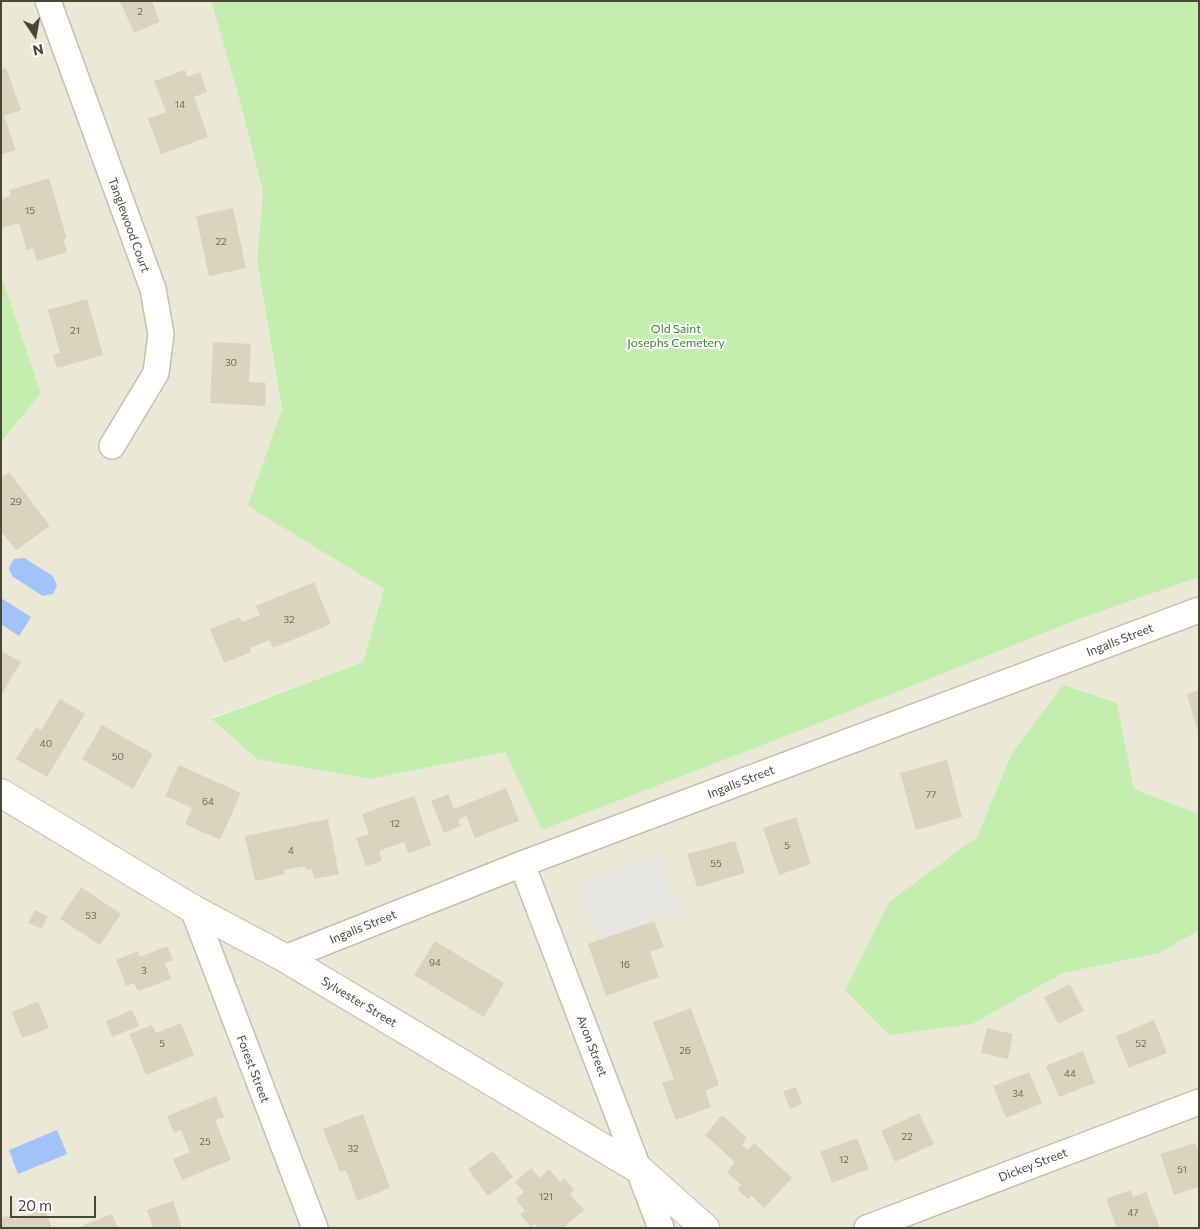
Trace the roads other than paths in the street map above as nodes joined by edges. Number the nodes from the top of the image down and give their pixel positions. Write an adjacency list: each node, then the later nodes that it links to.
1 (48, 1): 2 (street, Tanglewood Court)
2 (112, 446)
3 (1199, 610): 5 (street, Ingalls Street)
4 (1, 793): 6 (street, Sylvester Street)
5 (522, 864): 7 (street, Ingalls Street); 9 (street, Avon Street)
6 (193, 909): 7 (street, Sylvester Street); 10 (street, Forest Street)
7 (285, 958): 9 (street, Sylvester Street)
8 (1199, 1102): 13 (street, Dickey Street)
9 (640, 1170): 11 (street, Avon Street); 12 (street, Sylvester Street)
10 (315, 1228)
11 (661, 1228)
12 (705, 1228)
13 (867, 1228)

